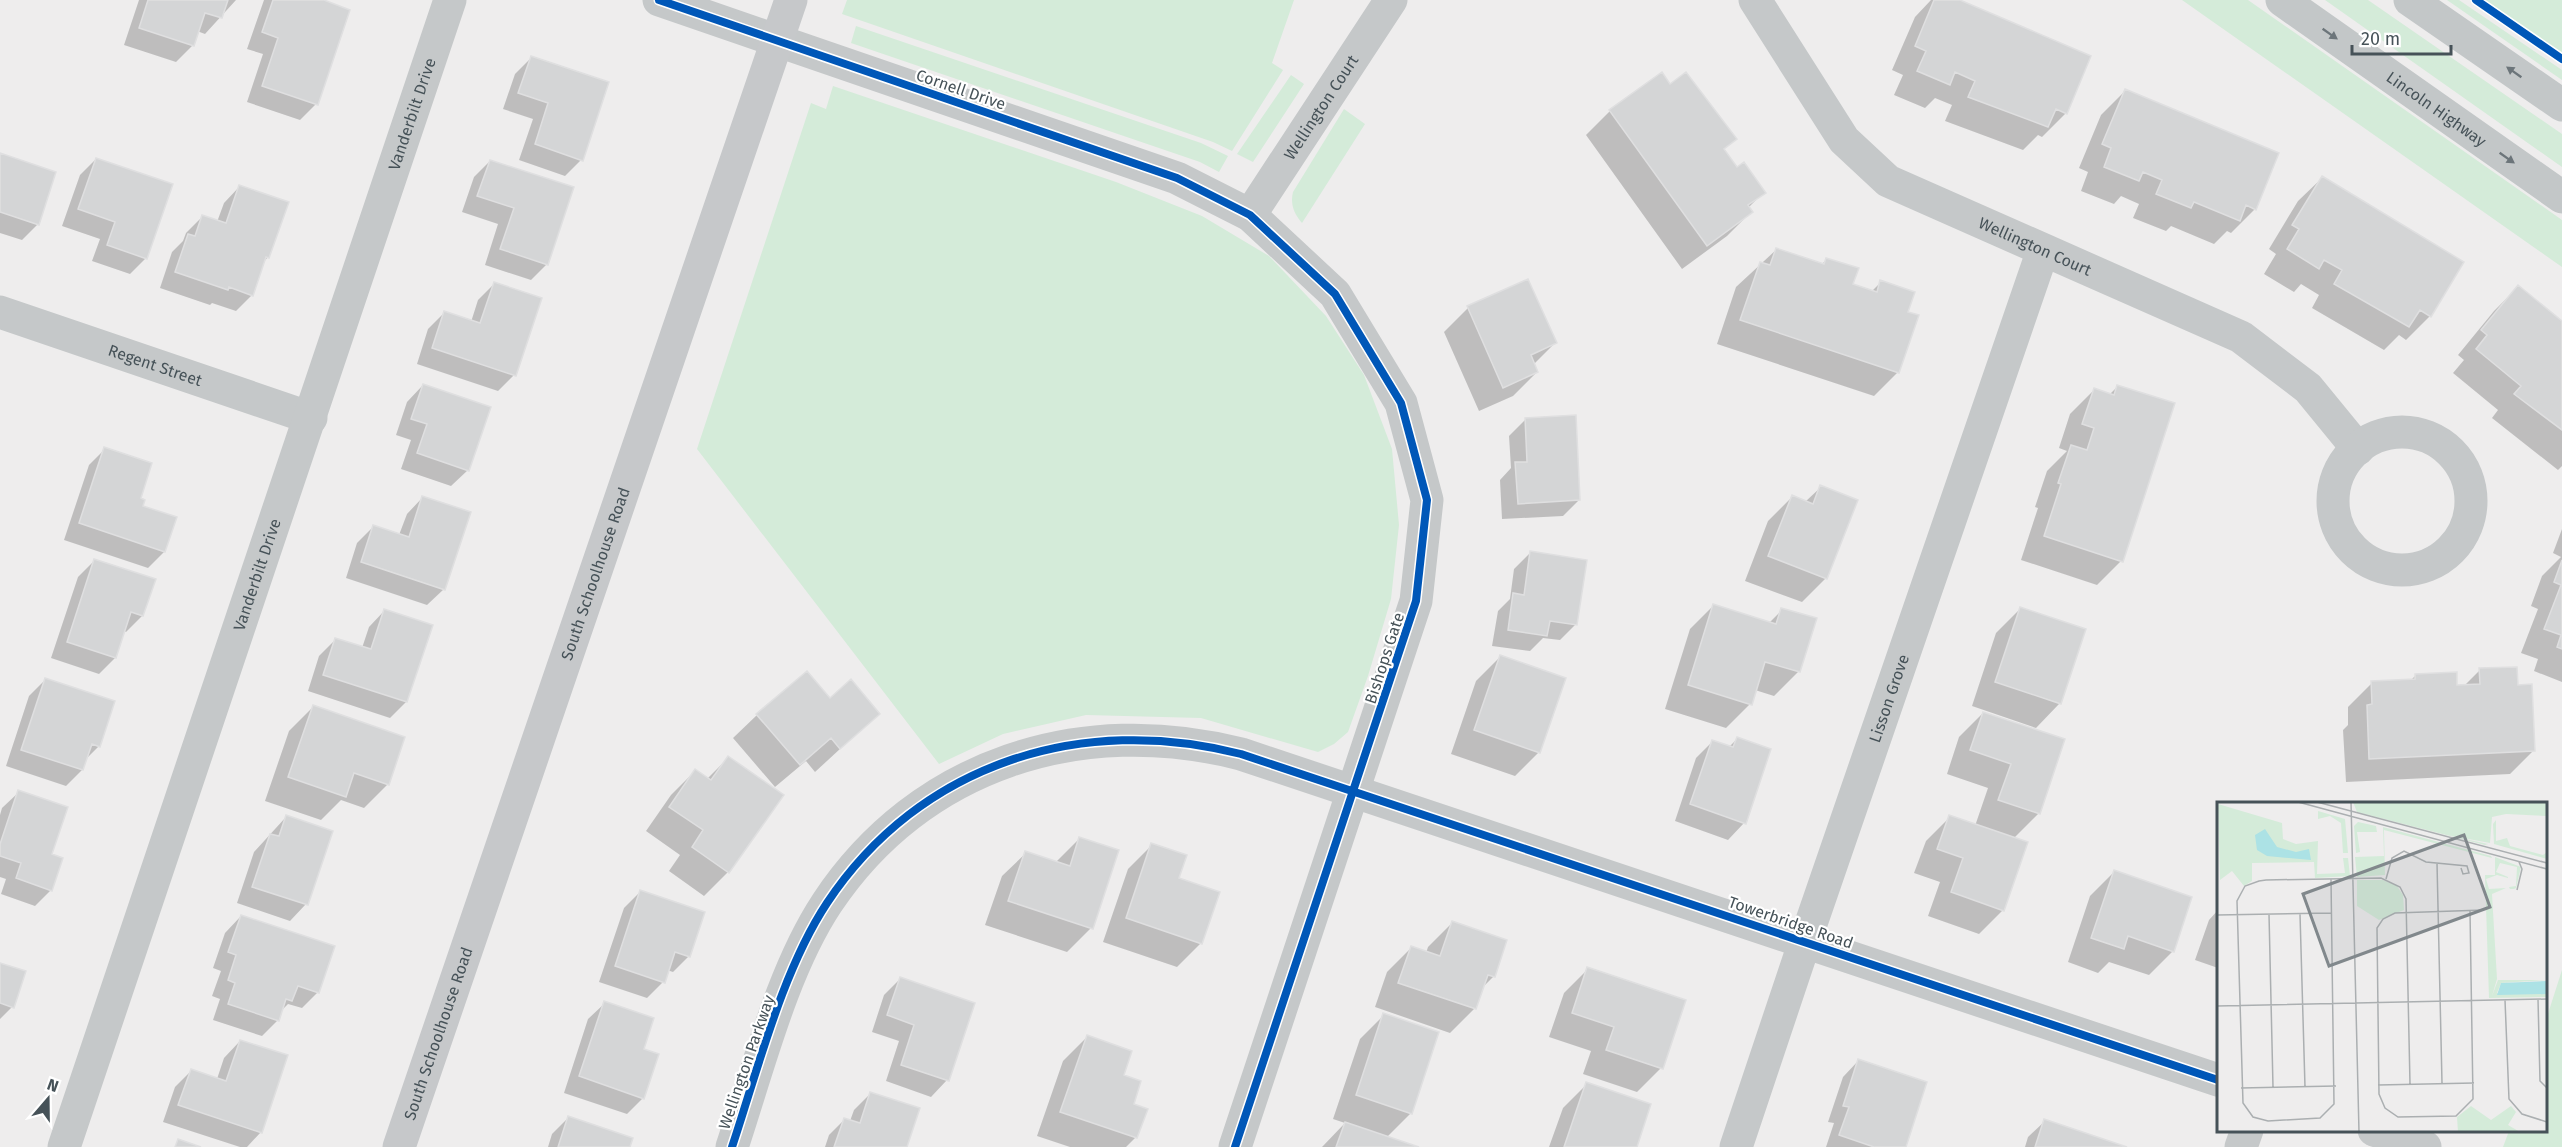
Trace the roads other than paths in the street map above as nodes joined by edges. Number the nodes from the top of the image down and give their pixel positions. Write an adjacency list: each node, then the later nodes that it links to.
1 (450, 0): 14 (street, Vanderbilt Drive)
2 (659, 0): 8 (street, Cornell Drive)
3 (791, 0): 8 (street, South Schoolhouse Road)
4 (1390, 0): 11 (street, Wellington Court)
5 (1755, 0): 12 (street, Wellington Court)
6 (2282, 0): 10 (main road, Lincoln Highway, one-way to 10)
7 (2410, 0): 9 (main road, one-way to 7)
8 (777, 40): 11 (street, Cornell Drive); 22 (street, South Schoolhouse Road)
9 (2562, 105)
10 (2562, 197)
11 (1250, 215): 16 (street, Bishops Gate)
12 (2043, 250): 15 (street, Wellington Court); 17 (street, Lisson Grove)
13 (0, 312): 14 (street, Regent Street)
14 (310, 418): 21 (street, Vanderbilt Drive)
15 (2358, 449): 15 (street)
16 (1355, 791): 17 (street, Towerbridge Road); 23 (street, Wellington Parkway); 24 (street, Bishops Gate)
17 (1805, 941): 18 (street, Towerbridge Road); 25 (street, Lisson Grove)
18 (2217, 1080)
19 (2247, 1132): 26 (street)
20 (2377, 1132): 27 (street)
21 (64, 1147)
22 (399, 1147)
23 (732, 1147)
24 (1235, 1147)
25 (1736, 1147)
26 (2241, 1147)
27 (2425, 1147)

